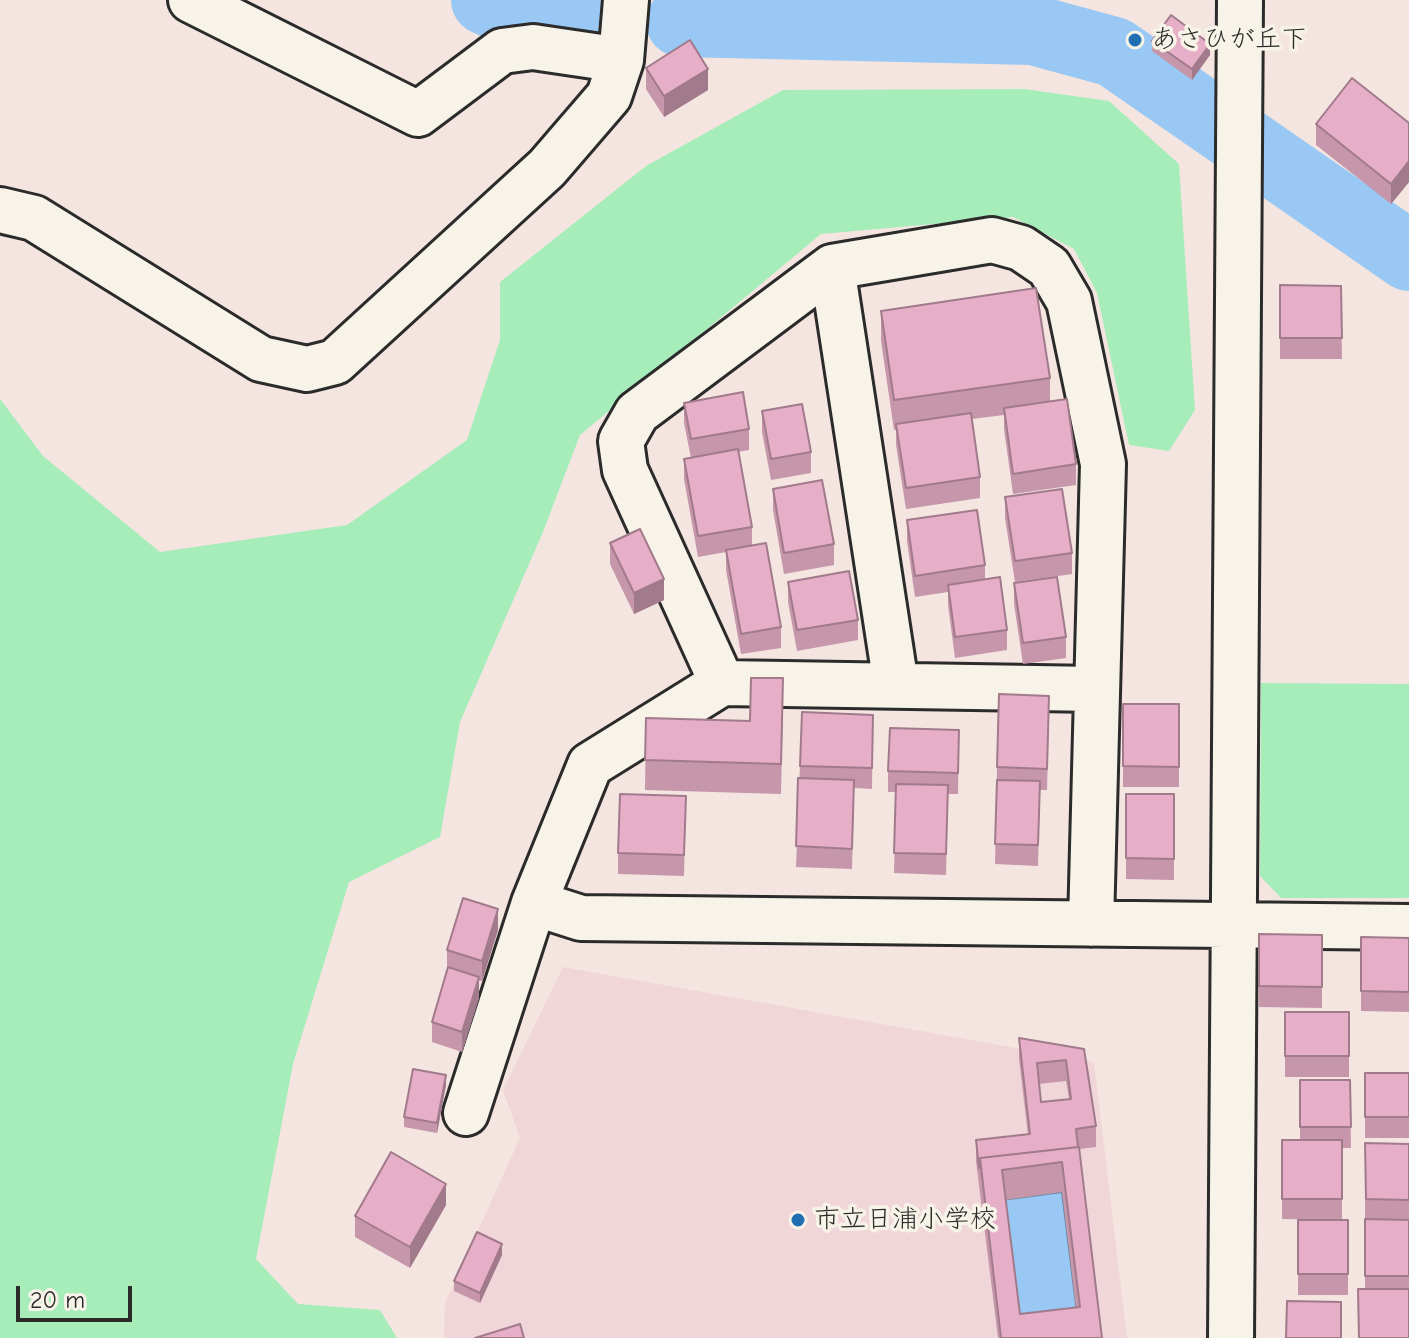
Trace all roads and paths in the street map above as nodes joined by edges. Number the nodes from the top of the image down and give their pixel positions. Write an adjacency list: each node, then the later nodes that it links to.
1 (191, 0): 4 (street)
2 (626, 0): 4 (street)
3 (1240, 0): 12 (street)
4 (621, 60): 5 (street)
5 (0, 210)
6 (832, 267): 7 (street); 8 (street); 9 (street)
7 (722, 683): 8 (street); 10 (street)
8 (896, 685): 9 (street)
9 (1097, 689): 11 (street)
10 (534, 903): 11 (street); 14 (street)
11 (1091, 924): 12 (street)
12 (1235, 926): 13 (street); 15 (street)
13 (1409, 927)
14 (466, 1113)
15 (1231, 1338)

